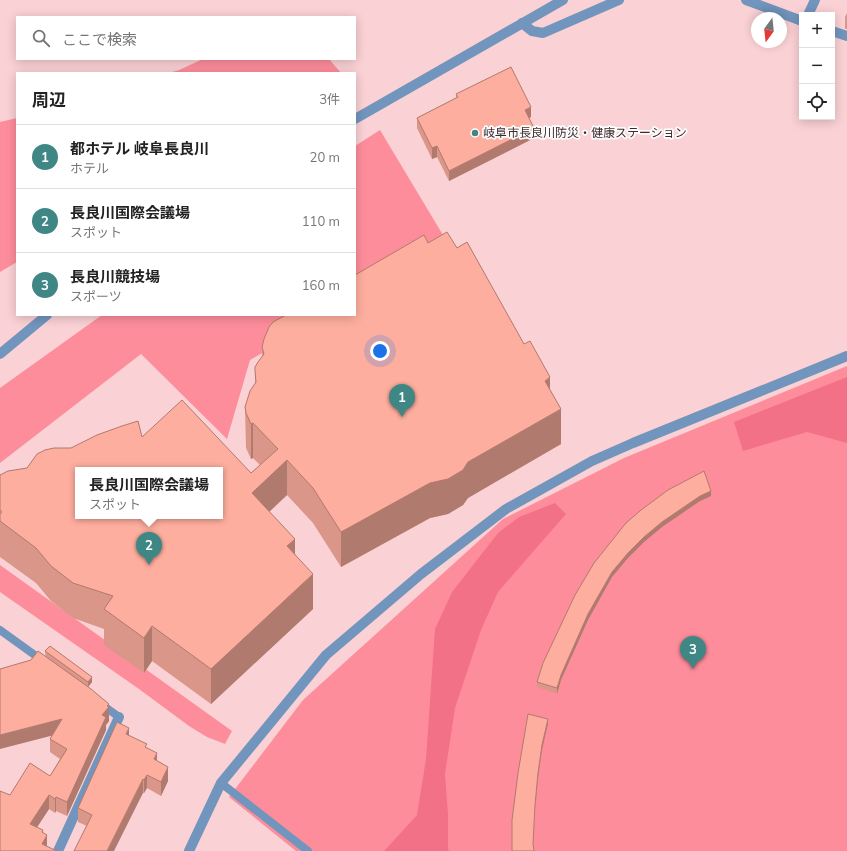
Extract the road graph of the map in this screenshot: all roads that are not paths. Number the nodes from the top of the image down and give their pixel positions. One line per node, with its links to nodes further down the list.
1 (563, 0): 7 (street)
2 (619, 0): 7 (street)
3 (746, 0): 6 (street)
4 (815, 0): 5 (street)
5 (809, 12)
6 (799, 20)
7 (522, 23): 10 (street)
8 (835, 32): 9 (street)
9 (847, 36)
10 (356, 118)
11 (47, 316): 12 (street)
12 (0, 354)
13 (847, 356): 18 (street)
14 (0, 630): 15 (lane)
15 (50, 667)
16 (94, 699): 17 (lane)
17 (119, 717): 19 (street)
18 (221, 783): 20 (street); 21 (lane)
19 (58, 851)
20 (189, 851)
21 (308, 851)

